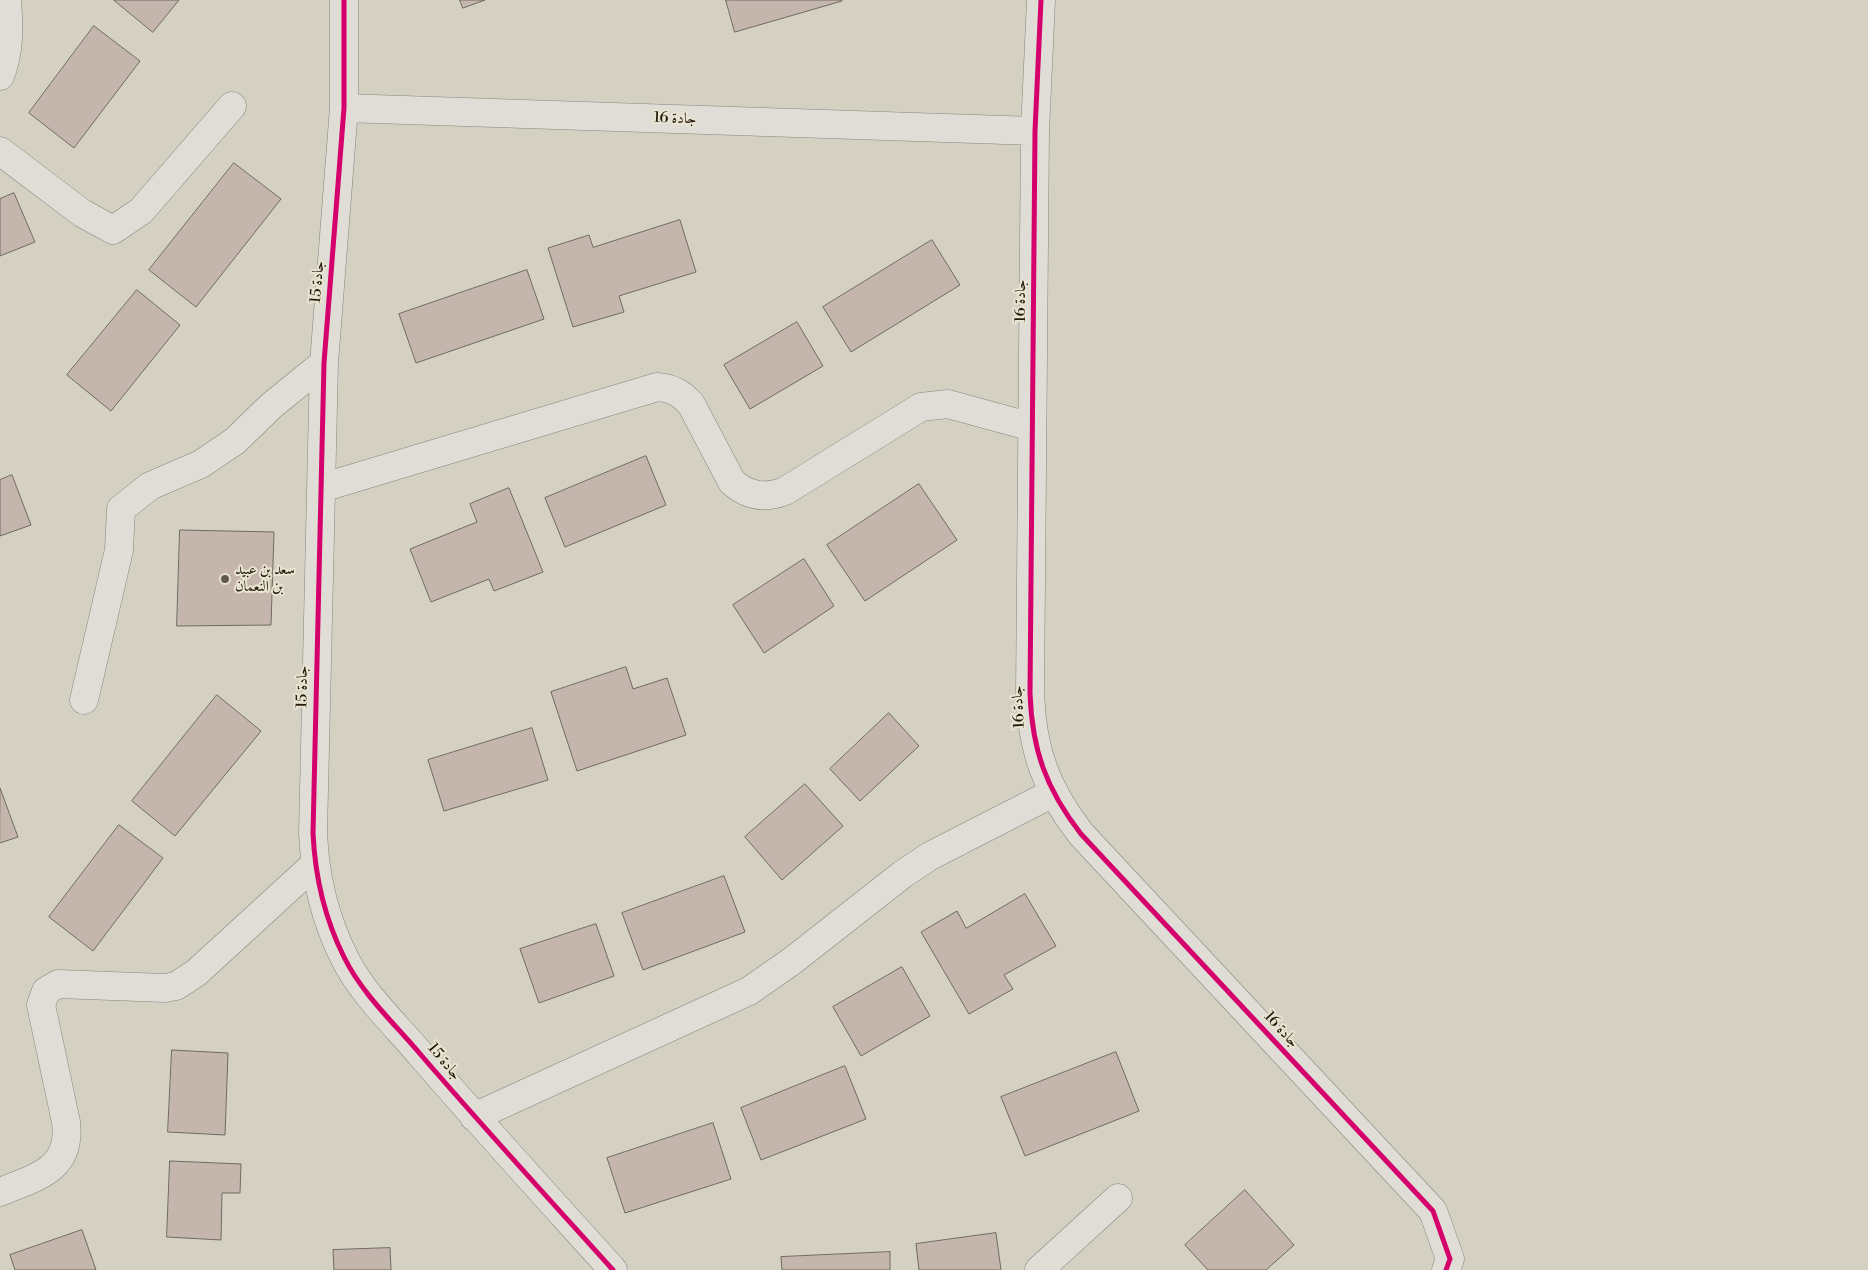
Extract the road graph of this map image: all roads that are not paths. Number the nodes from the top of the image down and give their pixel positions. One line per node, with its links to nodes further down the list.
1 (8, 0): 4 (street)
2 (344, 0): 6 (street, جادة 15)
3 (1041, 0): 7 (street, جادة 16)
4 (0, 76)
5 (232, 106): 8 (street)
6 (344, 108): 7 (street, جادة 16); 9 (street, جادة 15)
7 (1035, 131): 10 (street, جادة 16)
8 (0, 151)
9 (324, 363): 11 (street, جادة 15); 12 (street)
10 (1032, 427): 11 (street); 13 (street, جادة 16)
11 (320, 488): 14 (street, جادة 15)
12 (84, 700)
13 (1053, 793): 15 (street); 18 (street, جادة 16)
14 (314, 865): 15 (street, جادة 15); 16 (street)
15 (474, 1117): 19 (street, جادة 15)
16 (0, 1192)
17 (1118, 1198): 20 (street)
18 (1448, 1264)
19 (613, 1270)
20 (1039, 1270)

